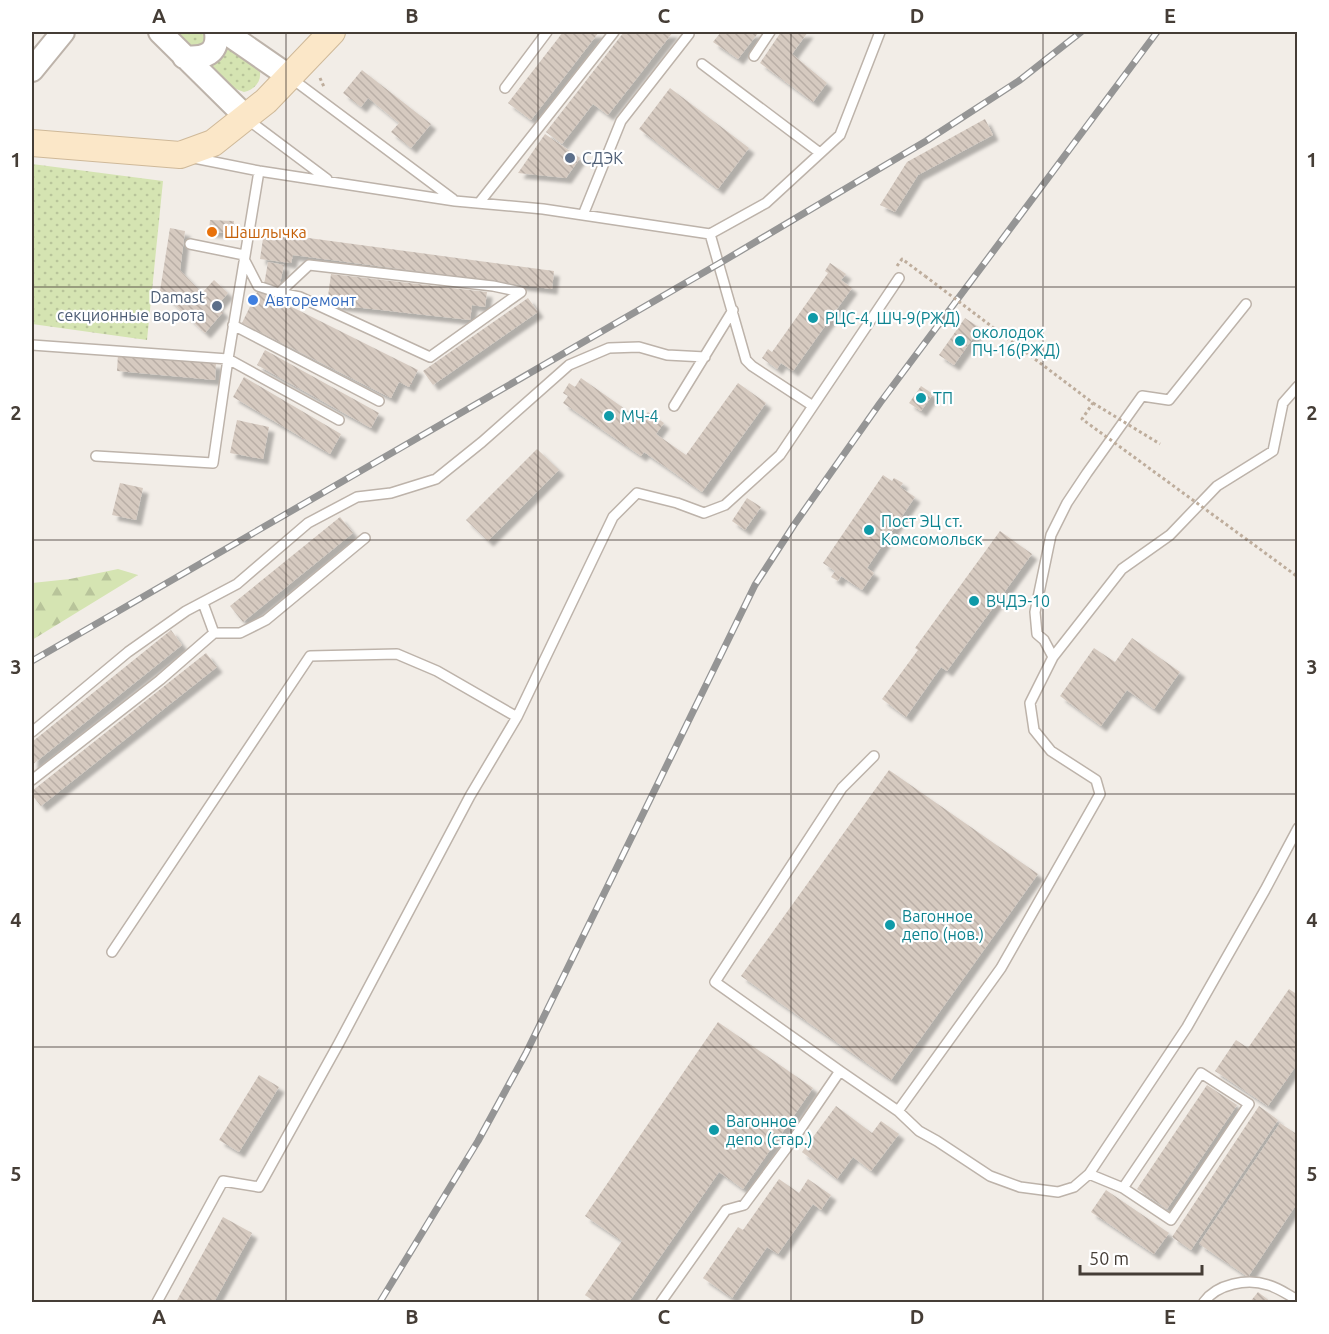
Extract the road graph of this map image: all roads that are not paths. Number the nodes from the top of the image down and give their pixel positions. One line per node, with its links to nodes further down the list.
1 (63, 32): 14 (street)
2 (160, 32): 12 (street)
3 (216, 32): 12 (street)
4 (225, 32): 15 (street)
5 (332, 32): 15 (main road)
6 (547, 32): 16 (lane)
7 (614, 32): 24 (lane)
8 (770, 32): 11 (lane)
9 (880, 32): 19 (lane)
10 (689, 34): 25 (lane)
11 (754, 56)
12 (184, 57): 17 (street)
13 (702, 64): 19 (lane)
14 (32, 70)
15 (290, 77): 17 (main road); 23 (lane)
16 (505, 88)
17 (246, 117): 20 (main road); 22 (lane)
18 (32, 143): 20 (main road)
19 (820, 153): 26 (lane)
20 (180, 155): 21 (lane)
21 (259, 171): 22 (lane); 28 (lane)
22 (329, 181): 23 (lane)
23 (455, 201): 24 (lane)
24 (479, 203): 25 (lane)
25 (583, 215): 26 (lane)
26 (710, 234): 32 (lane)
27 (190, 244): 28 (lane)
28 (244, 257): 30 (lane); 33 (lane)
29 (899, 278): 40 (lane)
30 (279, 293): 30 (lane)
31 (1246, 304): 46 (lane)
32 (733, 310): 35 (lane); 40 (lane)
33 (233, 325): 36 (lane); 38 (lane)
34 (32, 345): 36 (lane)
35 (705, 357): 39 (lane); 44 (lane)
36 (228, 359): 41 (lane); 42 (lane)
37 (1298, 386): 46 (lane)
38 (379, 401)
39 (674, 406)
40 (813, 406): 47 (lane)
41 (339, 420)
42 (96, 456)
43 (365, 538): 45 (lane)
44 (202, 603): 45 (lane); 48 (lane)
45 (214, 633): 50 (lane)
46 (1053, 657): 54 (lane)
47 (517, 717): 52 (lane); 58 (lane)
48 (32, 732)
49 (874, 756): 53 (lane)
50 (32, 780)
51 (1298, 828): 55 (lane)
52 (112, 952)
53 (840, 1071): 54 (lane); 59 (lane)
54 (898, 1111): 55 (lane)
55 (1089, 1174): 56 (lane)
56 (1123, 1188): 56 (lane)
57 (1298, 1300): 60 (lane)
58 (157, 1302)
59 (661, 1302)
60 (1204, 1302)

